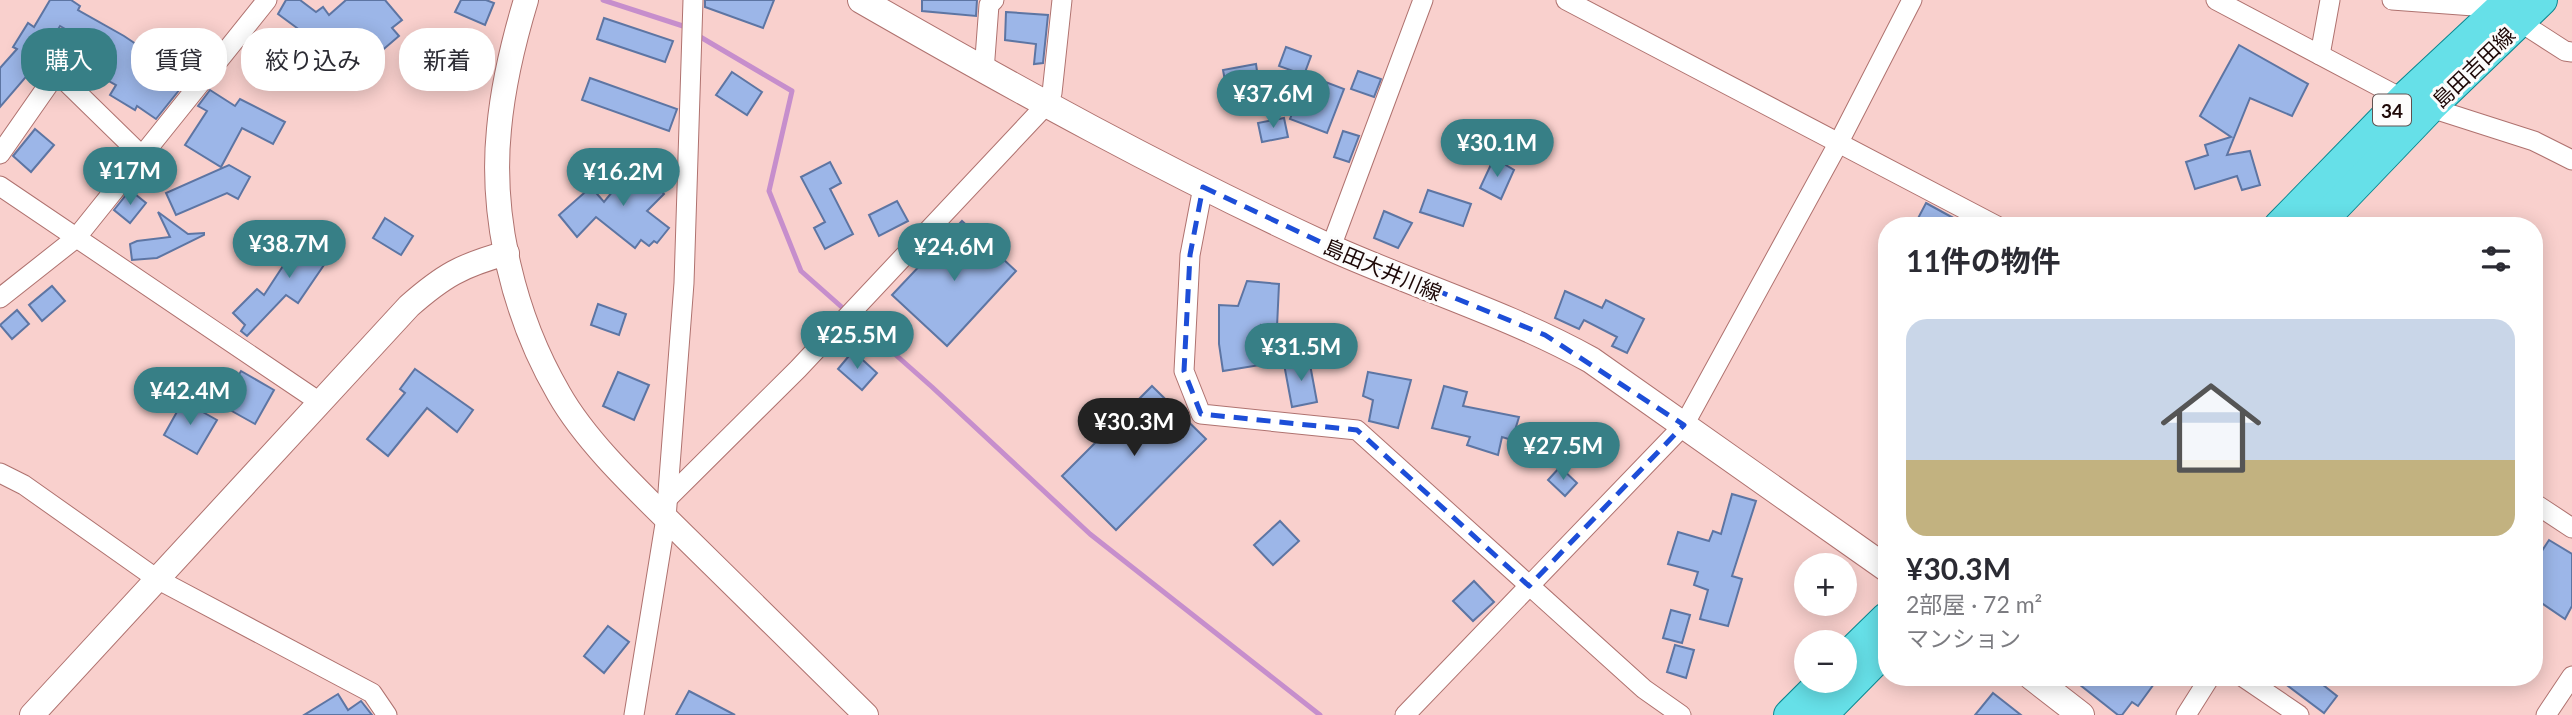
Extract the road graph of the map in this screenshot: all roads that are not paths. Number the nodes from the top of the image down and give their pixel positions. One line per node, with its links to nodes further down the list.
1 (267, 0): 24 (street)
2 (526, 0): 33 (street)
3 (693, 0): 38 (street)
4 (861, 0): 17 (main road, 島田大井川線)
5 (994, 0): 17 (street)
6 (1062, 0): 21 (street)
7 (1423, 0): 32 (street)
8 (1566, 0): 22 (street)
9 (1912, 0): 22 (street)
10 (2216, 0): 16 (street)
11 (2330, 0): 16 (street)
12 (2392, 0): 14 (street)
13 (2542, 0): 14 (main road, 島田吉田線 / 34)
14 (2510, 10): 15 (street); 20 (main road, 島田吉田線 / 34)
15 (2572, 52)
16 (2320, 55): 20 (street)
17 (985, 71): 21 (main road, 島田大井川線)
18 (44, 91): 23 (street)
19 (75, 91): 24 (street)
20 (2417, 103): 25 (street); 29 (main road, 島田吉田線 / 34); 30 (main road, 島田吉田線 / 34)
21 (1046, 105): 27 (main road, 島田大井川線); 38 (street)
22 (1839, 142): 28 (street); 36 (street)
23 (0, 154)
24 (142, 156): 31 (street)
25 (2572, 160)
26 (0, 186): 31 (street)
27 (1203, 187): 32 (main road, 島田大井川線); 43 (street)
28 (1980, 217)
29 (2289, 217)
30 (2324, 217)
31 (76, 238): 34 (street); 35 (street)
32 (1331, 247): 36 (main road, 島田大井川線)
33 (507, 253): 35 (street); 38 (street)
34 (0, 298)
35 (321, 403): 42 (street)
36 (1684, 425): 41 (main road, 島田大井川線); 43 (street)
37 (0, 473): 42 (street)
38 (667, 508): 54 (street); 55 (street)
39 (2543, 509): 40 (street)
40 (2572, 528)
41 (1878, 562)
42 (157, 579): 52 (street); 53 (street)
43 (1529, 586): 56 (street); 57 (street)
44 (1878, 626): 45 (main road)
45 (1857, 646)
46 (1878, 658): 59 (main road)
47 (2572, 676): 63 (street)
48 (2044, 686): 60 (main road)
49 (2204, 686): 61 (street)
50 (2256, 686): 62 (street)
51 (1811, 693): 58 (main road)
52 (32, 715)
53 (387, 715)
54 (634, 715)
55 (866, 715)
56 (1405, 715)
57 (1681, 715)
58 (1789, 715)
59 (1822, 715)
60 (2081, 715)
61 (2186, 715)
62 (2299, 715)
63 (2546, 715)

